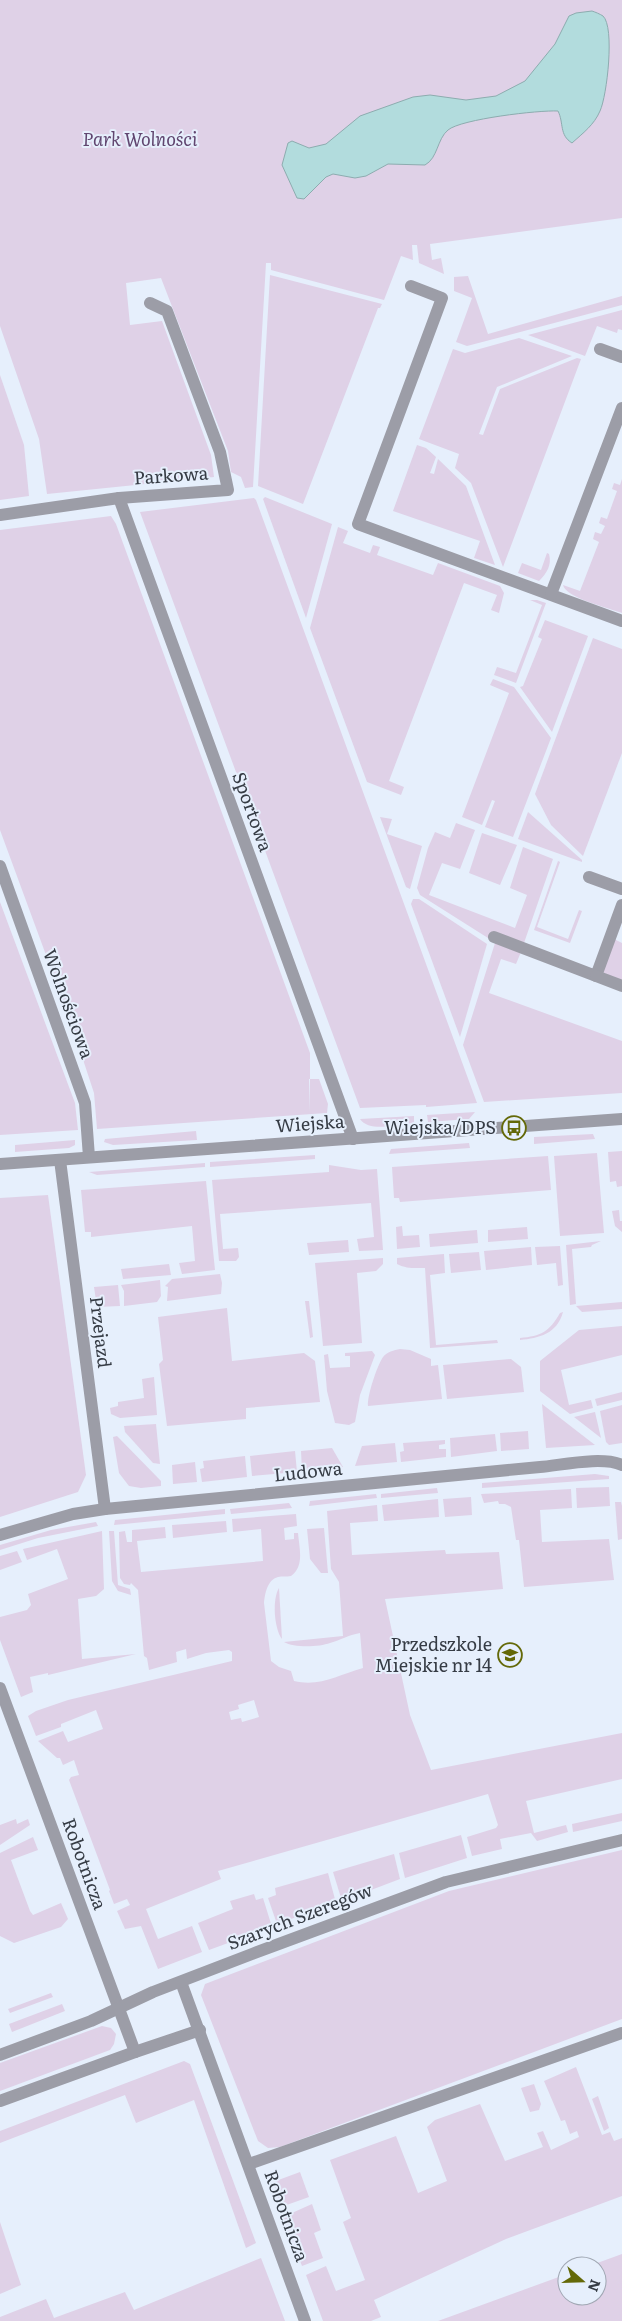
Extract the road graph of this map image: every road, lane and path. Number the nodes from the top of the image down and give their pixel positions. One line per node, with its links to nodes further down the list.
1 (411, 286): 8 (street)
2 (150, 303): 6 (street, Parkowa)
3 (600, 349): 4 (street)
4 (622, 357)
5 (622, 408): 8 (street)
6 (119, 498): 7 (street, Parkowa); 18 (street, Sportowa)
7 (0, 515)
8 (552, 594): 9 (street)
9 (622, 621)
10 (0, 866): 19 (street, Wolnościowa)
11 (589, 877): 12 (street)
12 (622, 889)
13 (622, 905): 15 (street)
14 (494, 937): 15 (street)
15 (596, 976): 16 (street)
16 (622, 986)
17 (622, 1119): 18 (street, Wiejska)
18 (353, 1139): 19 (street, Wiejska)
19 (89, 1157): 20 (street, Wiejska)
20 (60, 1160): 21 (street, Wiejska); 23 (street, Przejazd)
21 (0, 1164)
22 (622, 1465): 23 (street, Ludowa)
23 (105, 1509): 24 (street, Ludowa)
24 (0, 1535)
25 (0, 1688): 28 (street, Robotnicza)
26 (622, 1840): 27 (street, Szarych Szeregów)
27 (181, 1982): 28 (street, Szarych Szeregów); 29 (street, Robotnicza)
28 (119, 2009): 31 (street, Robotnicza); 32 (street, Szarych Szeregów)
29 (200, 2030): 31 (street); 34 (street, Robotnicza)
30 (622, 2033): 34 (street)
31 (135, 2052): 33 (street)
32 (0, 2055)
33 (0, 2101)
34 (249, 2164): 35 (street, Robotnicza)
35 (305, 2321)

